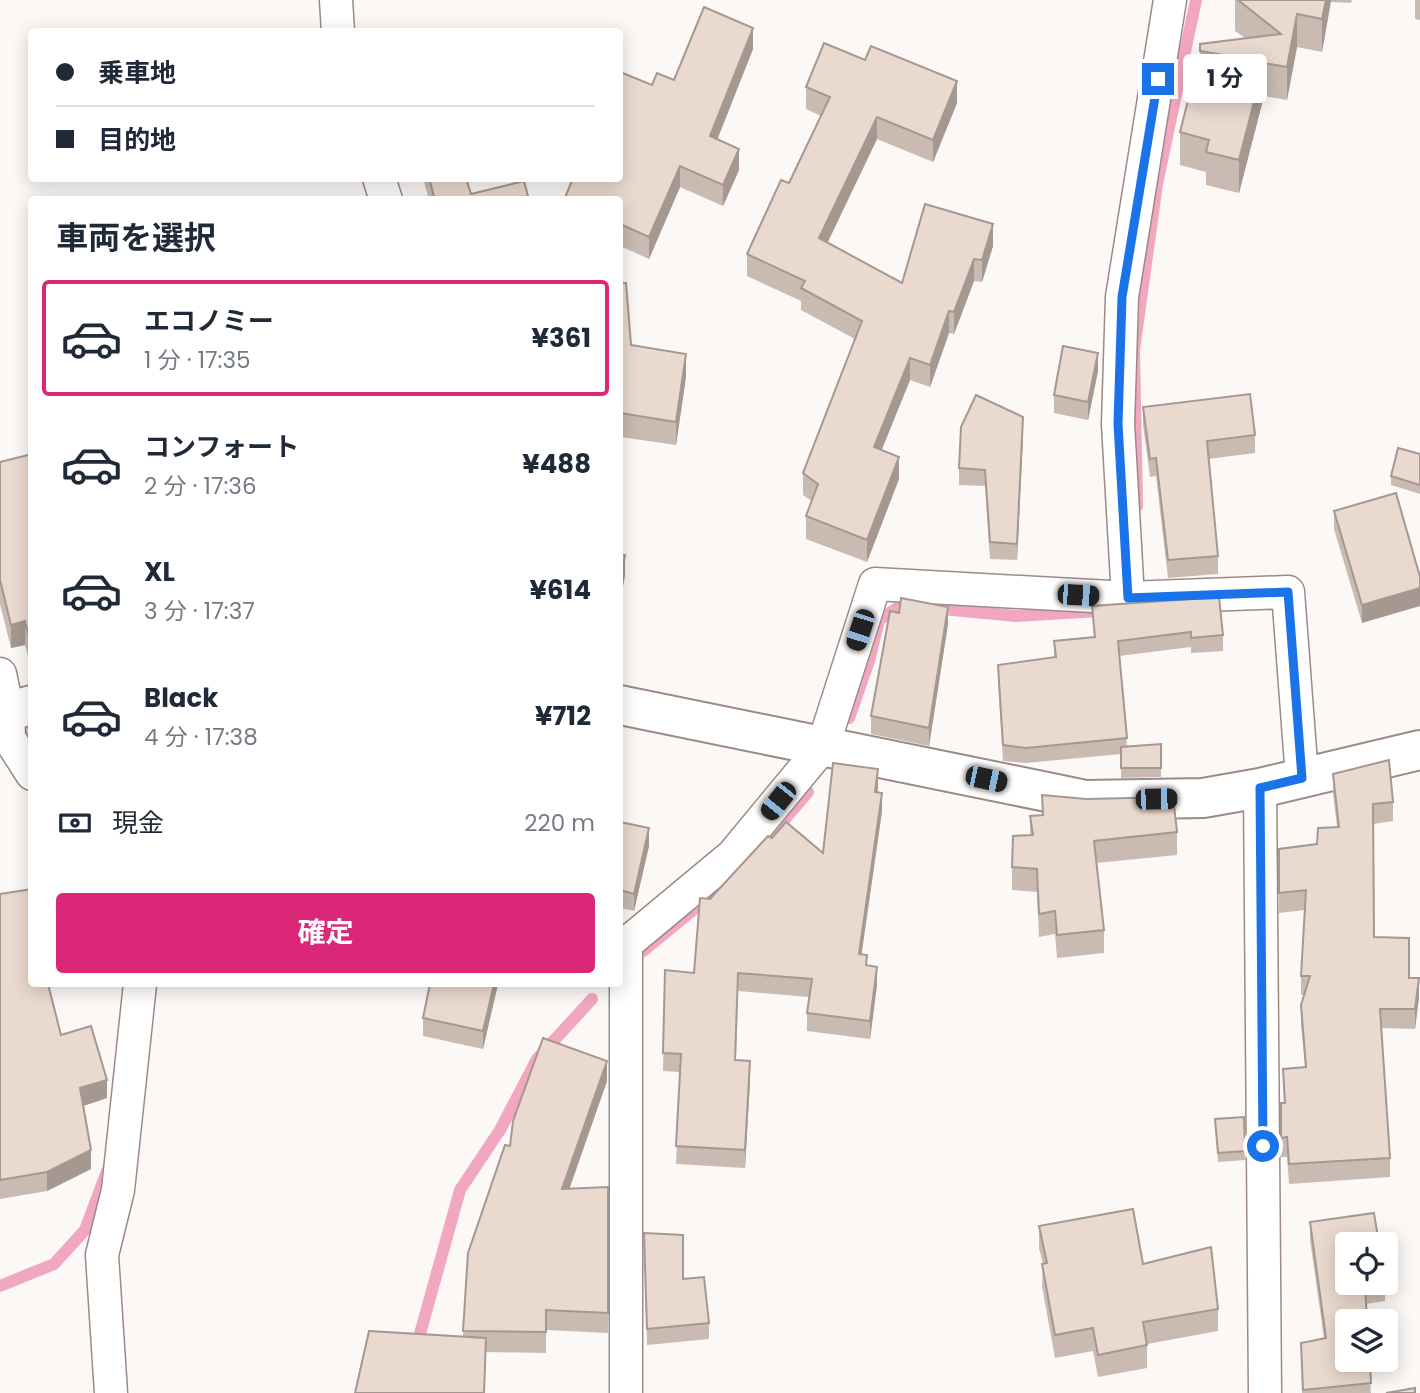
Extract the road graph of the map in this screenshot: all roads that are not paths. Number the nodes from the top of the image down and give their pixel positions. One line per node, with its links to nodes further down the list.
1 (335, 0): 3 (street)
2 (1170, 0): 4 (street)
3 (338, 28)
4 (1128, 598): 8 (street); 11 (street)
5 (0, 674): 7 (street)
6 (623, 706): 8 (street)
7 (13, 710): 10 (street)
8 (823, 747): 12 (street); 15 (street)
9 (1420, 750): 11 (street)
10 (28, 768)
11 (1302, 778): 12 (street)
12 (1260, 788): 16 (street)
13 (140, 987): 14 (street)
14 (111, 1393)
15 (626, 1393)
16 (1265, 1393)

